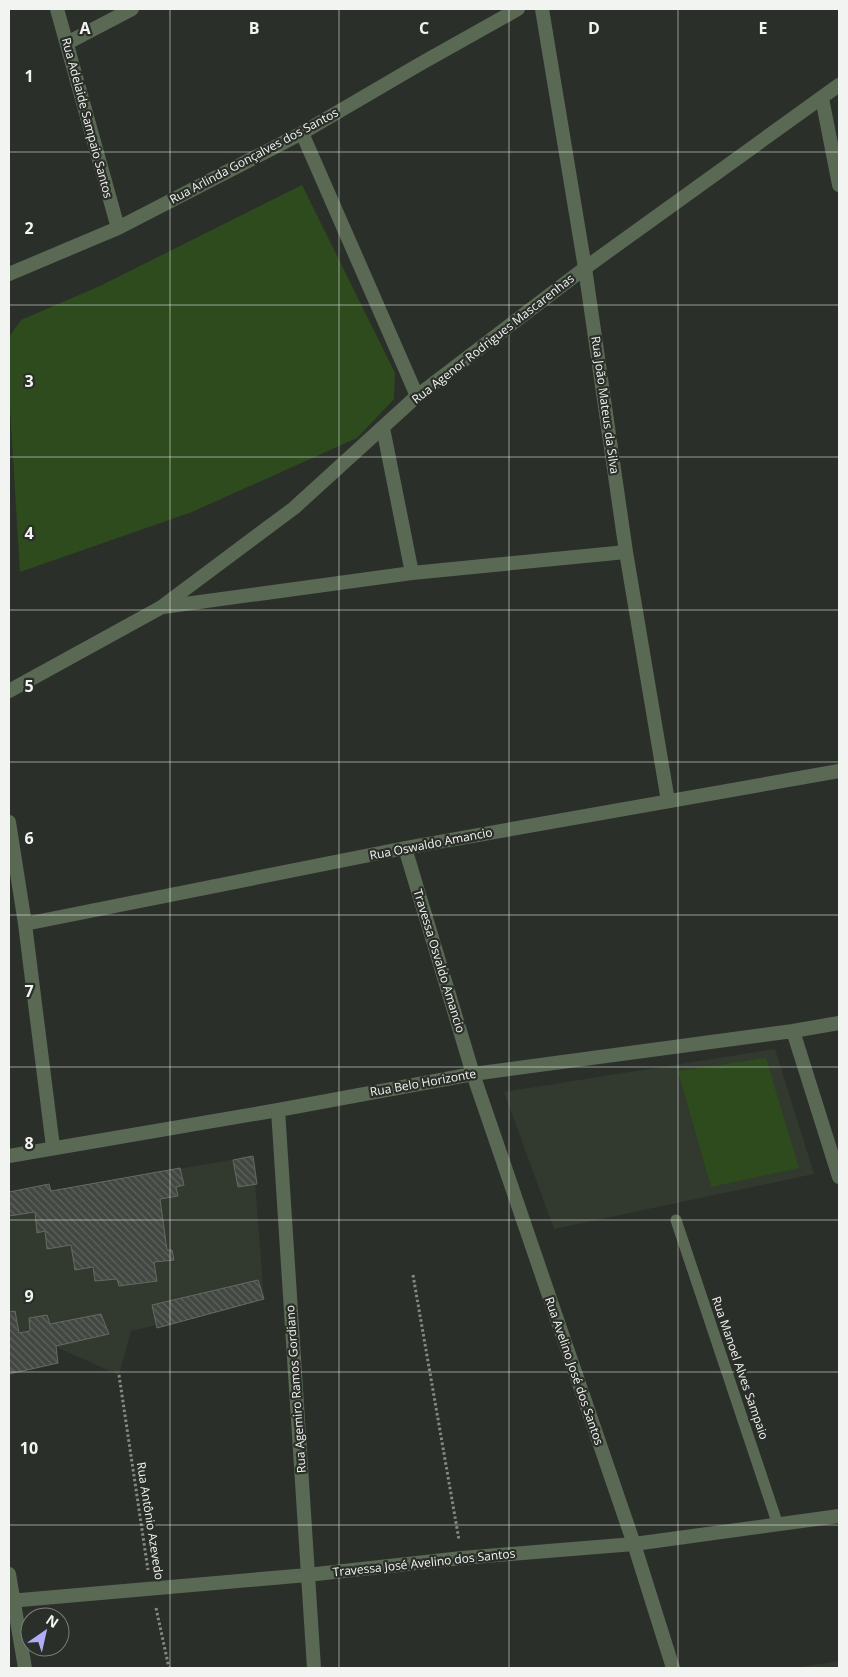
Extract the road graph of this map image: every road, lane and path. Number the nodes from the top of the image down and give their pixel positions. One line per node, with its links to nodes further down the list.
1 (57, 9): 5 (street, Rua Adelaide Sampaio Santos)
2 (132, 9): 5 (street)
3 (518, 9): 8 (street, Rua Arlinda Gonçalves dos Santos)
4 (542, 9): 11 (street, Rua João Mateus da Silva)
5 (67, 43): 10 (street, Rua Adelaide Sampaio Santos)
6 (839, 85): 7 (street, Rua Agenor Rodrigues Mascarenhas)
7 (822, 98): 9 (street); 11 (street, Rua Agenor Rodrigues Mascarenhas)
8 (302, 133): 10 (street, Rua Arlinda Gonçalves dos Santos); 13 (street)
9 (839, 185)
10 (118, 228): 12 (street, Rua Arlinda Gonçalves dos Santos)
11 (585, 268): 13 (street, Rua Agenor Rodrigues Mascarenhas); 15 (street, Rua João Mateus da Silva)
12 (9, 274)
13 (417, 396): 14 (street, Rua Agenor Rodrigues Mascarenhas)
14 (383, 428): 16 (street); 17 (street, Rua Agenor Rodrigues Mascarenhas)
15 (626, 552): 16 (street, Rua Agenor Rodrigues Mascarenhas); 20 (street, Rua João Mateus da Silva)
16 (412, 573): 17 (street, Rua Agenor Rodrigues Mascarenhas)
17 (160, 608): 18 (street, Rua Agenor Rodrigues Mascarenhas)
18 (9, 691)
19 (839, 771): 20 (street, Rua Oswaldo Amancio)
20 (668, 801): 22 (street, Rua Oswaldo Amancio)
21 (9, 822): 23 (street)
22 (405, 848): 23 (street, Rua Oswaldo Amancio); 26 (street, Travessa Osvaldo Amancio)
23 (25, 924): 28 (street)
24 (839, 1023): 25 (street, Rua Belo Horizonte)
25 (793, 1031): 26 (street, Rua Belo Horizonte); 30 (street)
26 (473, 1074): 27 (street, Rua Belo Horizonte); 36 (street, Rua Avelino José dos Santos)
27 (278, 1110): 28 (street, Rua Belo Horizonte); 39 (street, Rua Agemiro Ramos Gordiano)
28 (53, 1147): 29 (street, Rua Belo Horizonte)
29 (9, 1156)
30 (839, 1177)
31 (676, 1220): 35 (lane, Rua Manoel Alves Sampaio)
32 (413, 1275): 37 (path)
33 (119, 1376): 40 (path, Rua Antônio Azevedo)
34 (839, 1516): 35 (street, Travessa José Avelino dos Santos)
35 (778, 1525): 36 (street, Travessa José Avelino dos Santos)
36 (634, 1544): 37 (street, Travessa José Avelino dos Santos); 45 (street, Rua Avelino José dos Santos)
37 (462, 1558): 39 (street, Travessa José Avelino dos Santos)
38 (9, 1574): 41 (street)
39 (308, 1574): 40 (street, Travessa José Avelino dos Santos); 44 (street, Rua Agemiro Ramos Gordiano)
40 (151, 1587): 41 (street, Travessa José Avelino dos Santos); 43 (path, Rua Antônio Azevedo)
41 (11, 1600): 42 (street)
42 (24, 1668)
43 (169, 1668)
44 (314, 1668)
45 (673, 1668)

